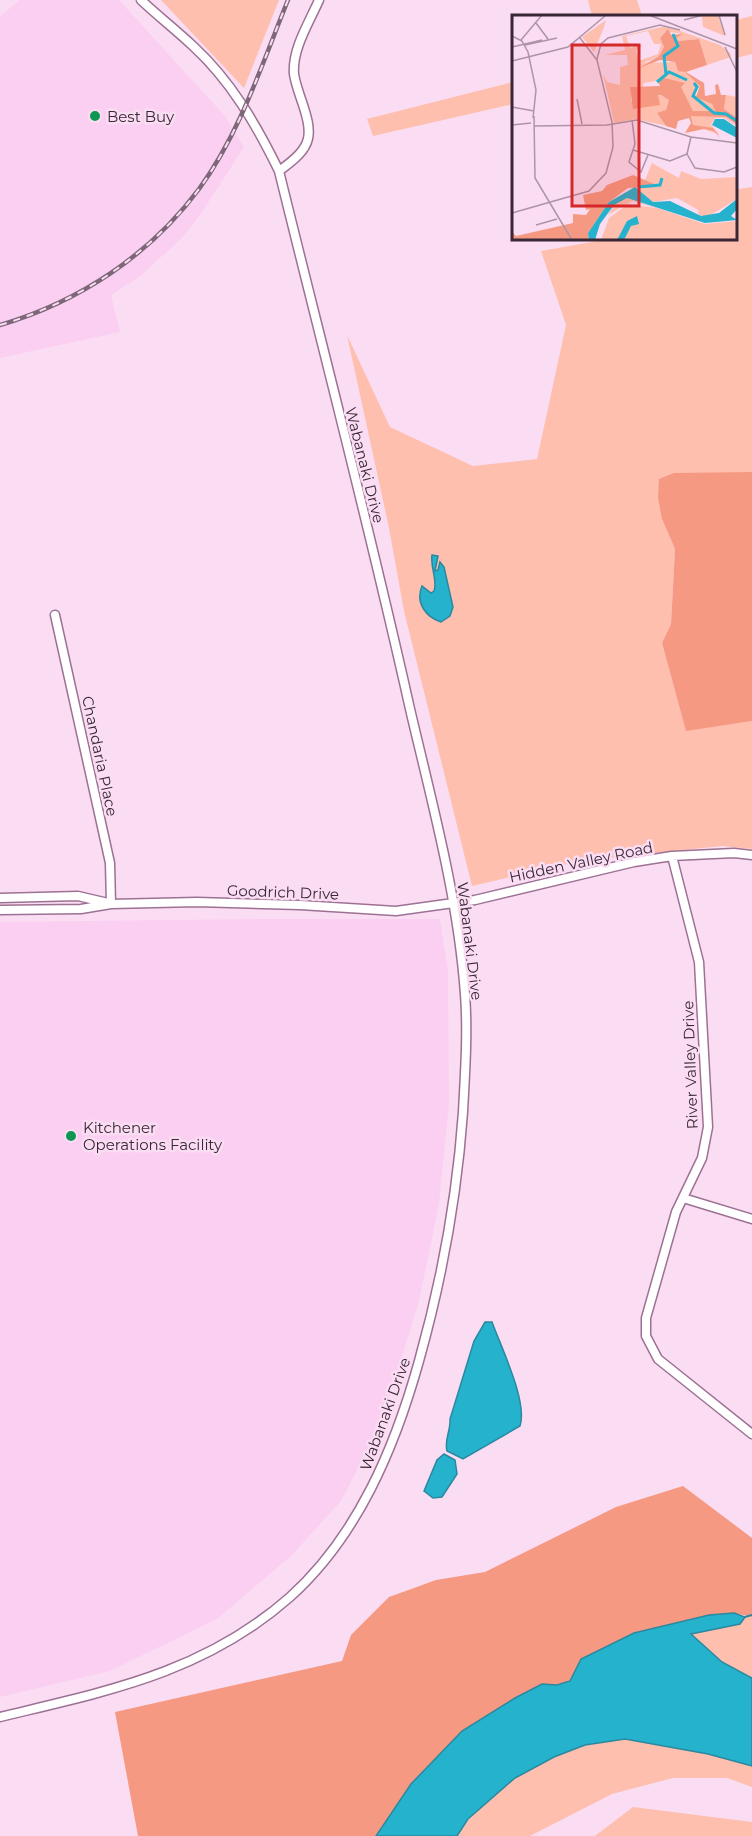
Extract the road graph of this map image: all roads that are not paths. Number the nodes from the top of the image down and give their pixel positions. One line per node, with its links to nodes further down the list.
1 (141, 0): 3 (street, Wabanaki Drive)
2 (319, 0): 3 (street)
3 (279, 171): 9 (street, Wabanaki Drive)
4 (55, 615): 8 (street, Chandaria Place)
5 (752, 855): 6 (street, Hidden Valley Road)
6 (672, 856): 9 (street, Hidden Valley Road); 11 (street, River Valley Drive)
7 (0, 898): 8 (street, Goodrich Drive)
8 (111, 904): 9 (street, Goodrich Drive); 10 (street, Goodrich Drive)
9 (453, 904): 14 (street, Wabanaki Drive)
10 (0, 910)
11 (683, 1198): 12 (street); 13 (street, River Valley Drive)
12 (752, 1219)
13 (752, 1434)
14 (0, 1717)

